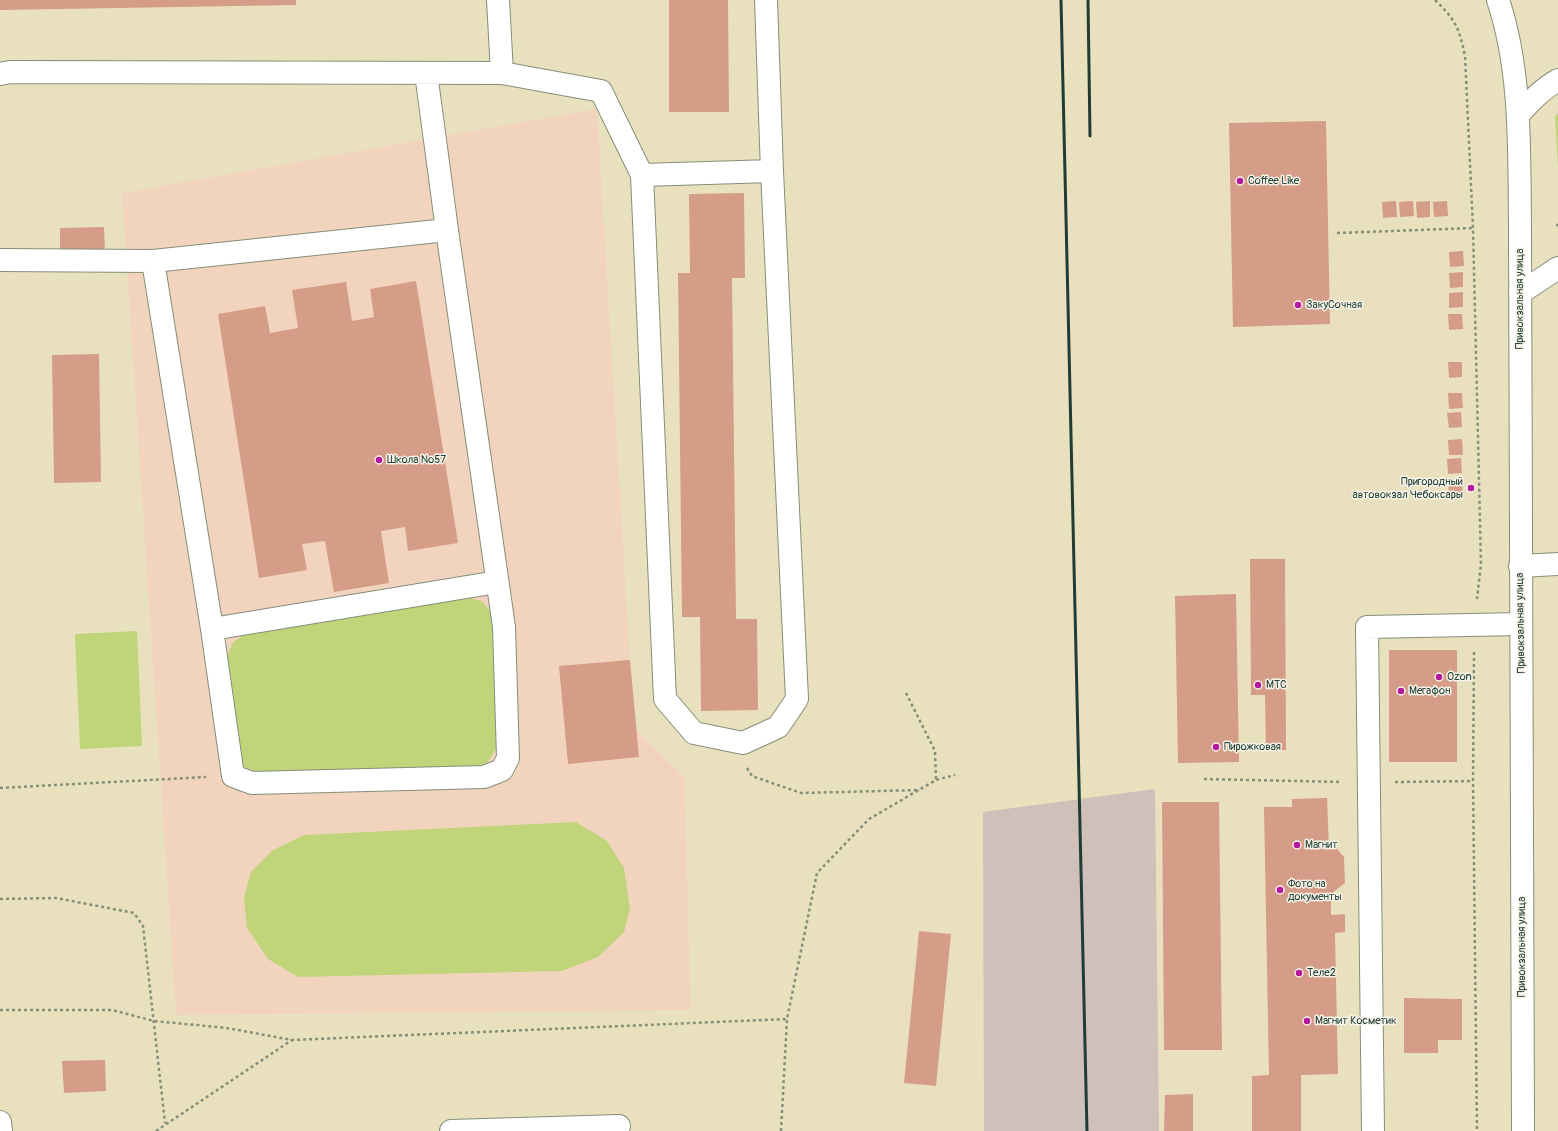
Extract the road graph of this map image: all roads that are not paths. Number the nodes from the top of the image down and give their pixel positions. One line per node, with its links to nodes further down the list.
1 (498, 0): 4 (main road)
2 (766, 0): 9 (main road)
3 (1498, 0): 8 (main road, Привокзальная улица)
4 (502, 73): 6 (main road); 10 (main road)
5 (0, 74): 6 (main road)
6 (426, 74): 11 (main road)
7 (1558, 80): 8 (main road)
8 (1518, 115): 15 (main road, Привокзальная улица)
9 (772, 171): 10 (main road); 10 (main road)
10 (642, 175)
11 (446, 230): 13 (main road); 18 (main road)
12 (0, 260): 13 (main road)
13 (153, 261): 20 (main road)
14 (1558, 268): 15 (main road)
15 (1520, 293): 17 (main road, Привокзальная улица)
16 (1558, 564): 17 (main road)
17 (1520, 566): 19 (main road, Привокзальная улица)
18 (497, 582): 20 (main road); 20 (main road)
19 (1521, 624): 25 (main road); 26 (main road, Привокзальная улица)
20 (212, 629)
21 (0, 1122): 23 (main road)
22 (619, 1126): 24 (main road)
23 (1, 1131)
24 (451, 1131)
25 (1373, 1131)
26 (1523, 1131)

